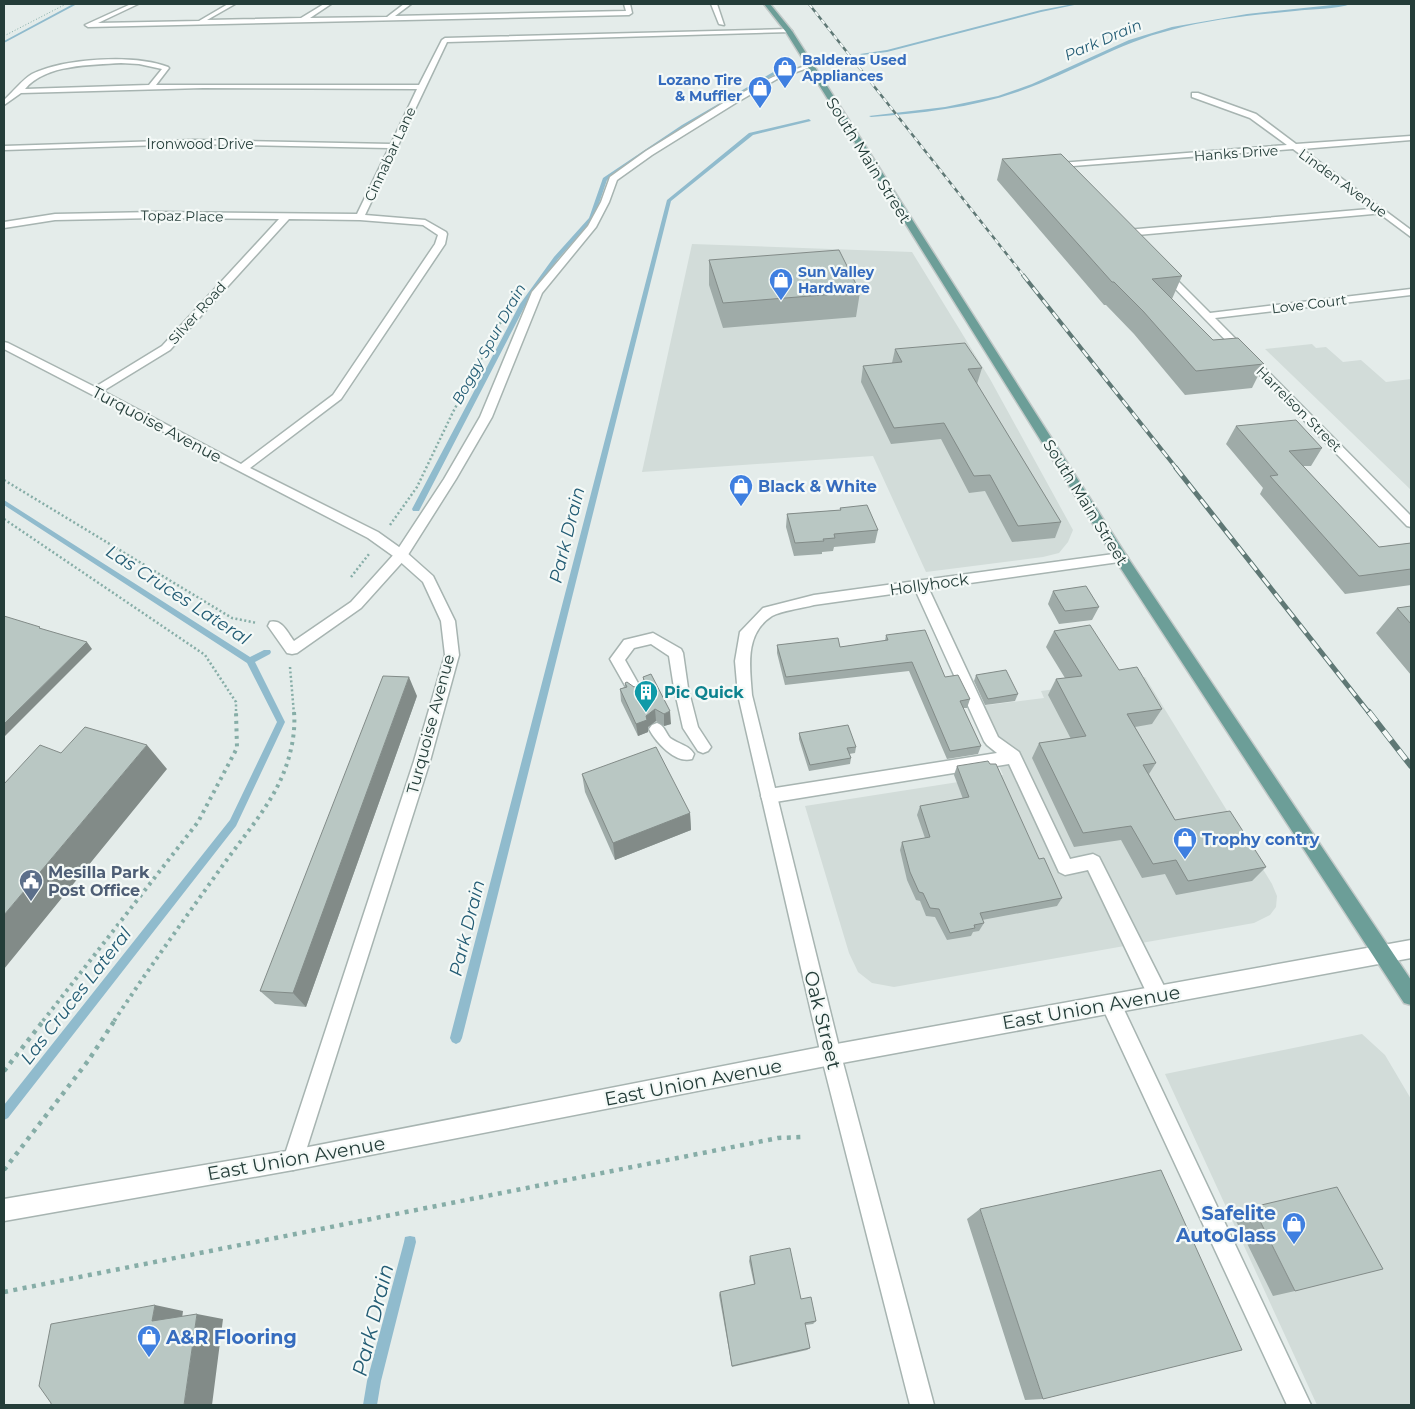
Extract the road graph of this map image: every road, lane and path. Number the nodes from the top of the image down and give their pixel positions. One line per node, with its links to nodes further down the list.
1 (66, 4): 16 (path)
2 (135, 4): 13 (street)
3 (232, 4): 13 (street)
4 (328, 4): 12 (street)
5 (408, 4): 11 (street)
6 (627, 4): 10 (street)
7 (714, 4): 14 (street)
8 (767, 4): 15 (main road, South Main Street)
9 (495, 8): 10 (street)
10 (485, 17): 11 (street)
11 (389, 18): 12 (street)
12 (302, 20): 13 (street)
13 (198, 23)
14 (722, 24)
15 (789, 31): 17 (main road, South Main Street); 19 (street, Cinnabar Lane)
16 (4, 36)
17 (810, 66): 45 (street); 46 (main road, South Main Street)
18 (151, 87): 19 (street); 20 (street); 20 (street)
19 (420, 87): 24 (street, Cinnabar Lane)
20 (19, 91): 22 (street)
21 (1195, 94): 26 (street, Linden Avenue)
22 (4, 103)
23 (1411, 138): 26 (street, Hanks Drive)
24 (396, 146): 25 (street, Ironwood Drive); 29 (street, Cinnabar Lane)
25 (4, 148)
26 (1296, 148): 27 (street, Hanks Drive); 28 (street, Linden Avenue)
27 (1063, 169)
28 (1381, 211): 32 (street, Linden Avenue); 33 (street)
29 (360, 217): 30 (street, Topaz Place); 40 (street, Cinnabar Lane)
30 (285, 218): 31 (street, Topaz Place); 39 (street, Silver Road)
31 (4, 225)
32 (1411, 234)
33 (1139, 247)
34 (1153, 260): 37 (street, Harrelson Street)
35 (1411, 292): 37 (street, Love Court)
36 (506, 313): 44 (path)
37 (1207, 316): 43 (street, Harrelson Street)
38 (4, 345): 39 (street, Turquoise Avenue)
39 (95, 391): 40 (street, Turquoise Avenue)
40 (242, 470): 44 (street, Turquoise Avenue)
41 (4, 480): 49 (path)
42 (4, 519): 64 (path)
43 (1411, 523)
44 (380, 540): 45 (street, Turquoise Avenue); 47 (path)
45 (401, 555): 51 (street); 66 (street, Turquoise Avenue)
46 (1121, 558): 48 (street, Hollyhock); 59 (main road, South Main Street)
47 (346, 584)
48 (920, 585): 50 (street, Hollyhock); 56 (street)
49 (275, 626): 51 (street)
50 (747, 632): 57 (street, Oak Street)
51 (292, 649): 67 (path)
52 (636, 692): 54 (street)
53 (657, 729): 55 (street)
54 (703, 747)
55 (686, 754)
56 (1013, 757): 57 (street); 60 (street)
57 (769, 796): 63 (street, Oak Street)
58 (1411, 949): 59 (street, East Union Avenue)
59 (1383, 954): 60 (street, East Union Avenue); 61 (main road, South Main Street)
60 (1158, 995): 62 (street, East Union Avenue)
61 (1411, 996)
62 (1111, 1004): 63 (street, East Union Avenue); 71 (street)
63 (830, 1055): 66 (street, East Union Avenue); 70 (street, Oak Street)
64 (4, 1071)
65 (803, 1137): 69 (path)
66 (293, 1160): 68 (street, East Union Avenue)
67 (4, 1170)
68 (4, 1210)
69 (4, 1292)
70 (922, 1405)
71 (1299, 1405)

